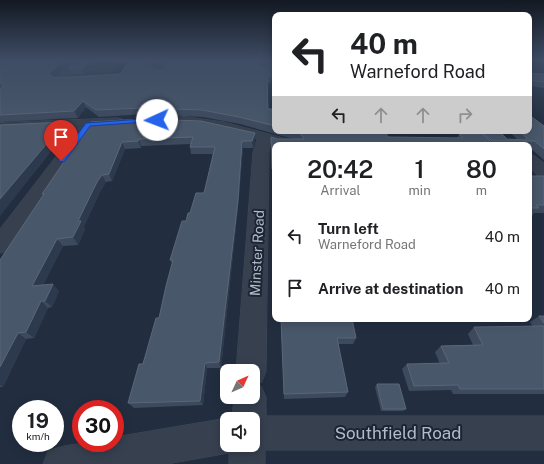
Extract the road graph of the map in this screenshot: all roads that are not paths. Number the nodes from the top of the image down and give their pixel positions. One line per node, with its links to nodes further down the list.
1 (170, 120): 5 (street)
2 (129, 122): 3 (street)
3 (88, 124): 4 (street); 10 (street)
4 (0, 127)
5 (267, 137): 6 (street); 12 (street, Minster Road)
6 (284, 142)
7 (532, 162): 8 (street)
8 (544, 174): 9 (street)
9 (532, 176)
10 (8, 223): 11 (street)
11 (0, 245)
12 (251, 364)
13 (260, 433): 14 (street, Southfield Road)
14 (544, 434)
15 (220, 437): 17 (street)
16 (247, 452): 18 (street)
17 (61, 464)
18 (247, 464)

